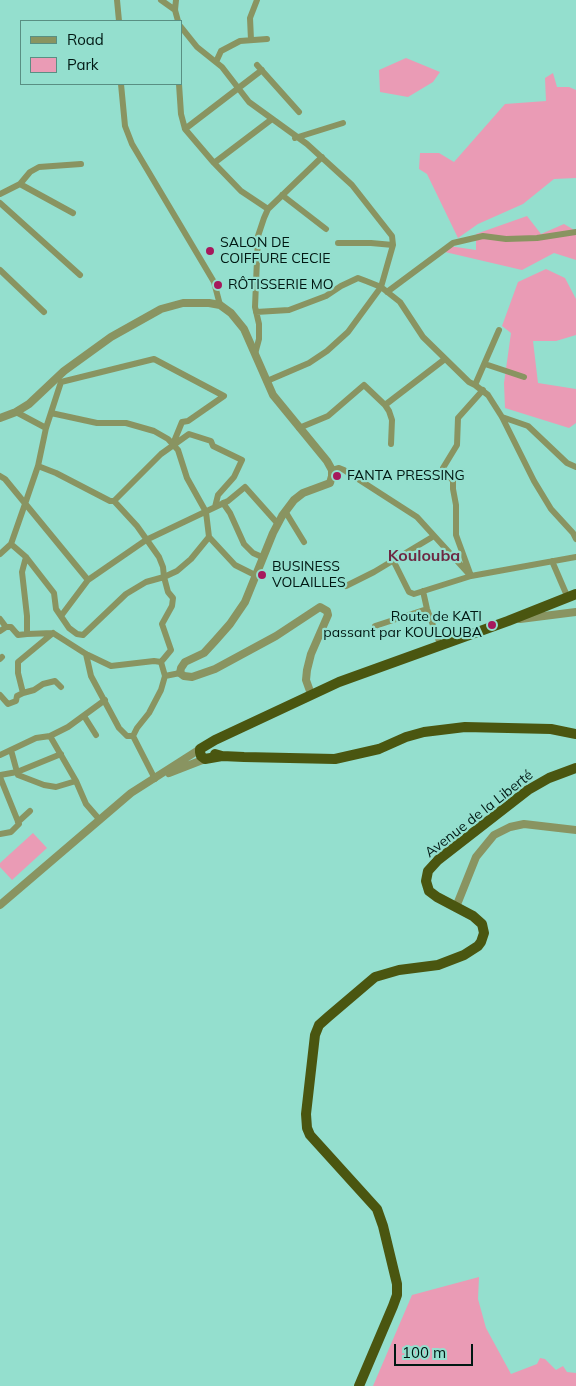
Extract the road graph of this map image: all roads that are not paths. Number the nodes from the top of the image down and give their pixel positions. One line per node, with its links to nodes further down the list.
1 (117, 0): 6 (street)
2 (161, 0): 5 (street)
3 (176, 0): 5 (street)
4 (257, 0): 10 (street)
5 (175, 10): 7 (street)
6 (119, 20)
7 (178, 20)
8 (183, 30): 11 (street)
9 (267, 39): 10 (street)
10 (251, 40): 11 (street)
11 (216, 62): 14 (street)
12 (121, 85): 37 (street)
13 (179, 85): 18 (street)
14 (237, 90): 15 (street); 16 (street); 18 (street)
15 (299, 112)
16 (272, 119): 19 (street); 21 (street)
17 (343, 123): 19 (street)
18 (185, 129): 21 (street)
19 (296, 137): 20 (street)
20 (322, 157): 25 (street); 32 (street)
21 (214, 163): 27 (street)
22 (81, 164): 23 (street)
23 (20, 184): 24 (street); 28 (street)
24 (0, 194)
25 (282, 195): 27 (street); 29 (street)
26 (0, 203): 34 (street)
27 (268, 209): 39 (street)
28 (73, 213)
29 (326, 229)
30 (576, 232): 36 (street)
31 (338, 243): 32 (street)
32 (393, 245): 35 (street)
33 (0, 270): 38 (street)
34 (80, 275)
35 (381, 287): 36 (street); 39 (street); 45 (street)
36 (387, 292): 42 (street)
37 (220, 305): 41 (street); 49 (street)
38 (44, 312)
39 (256, 312): 41 (street)
40 (499, 330): 43 (street)
41 (255, 354): 45 (street)
42 (445, 359): 46 (street); 48 (street)
43 (484, 364): 44 (street); 46 (street)
44 (524, 377)
45 (267, 381): 54 (street)
46 (475, 385): 47 (street)
47 (483, 390): 51 (street); 81 (street)
48 (386, 405): 54 (street); 56 (street)
49 (16, 412): 52 (street); 53 (street)
50 (51, 413): 53 (street); 55 (street); 55 (street)
51 (502, 417): 58 (street); 70 (street)
52 (0, 418)
53 (46, 428): 57 (street)
54 (299, 428): 59 (street)
55 (173, 444): 61 (street); 64 (street); 66 (street)
56 (391, 444)
57 (38, 466): 61 (street); 63 (street)
58 (576, 467)
59 (332, 470): 65 (street); 68 (street)
60 (0, 476): 63 (street)
61 (114, 501): 71 (street)
62 (223, 503): 64 (street); 67 (street); 76 (street)
63 (25, 504): 73 (street); 83 (street)
64 (214, 507): 66 (street)
65 (285, 511): 67 (street); 72 (street)
66 (206, 512): 69 (street); 71 (street)
67 (278, 524): 76 (street)
68 (434, 536): 78 (street); 81 (street)
69 (209, 537): 80 (street); 82 (street)
70 (576, 539)
71 (146, 540): 82 (street); 83 (street)
72 (304, 542)
73 (11, 544): 74 (street); 75 (street)
74 (0, 554)
75 (26, 557): 89 (street); 96 (street)
76 (262, 557): 80 (street)
77 (576, 557): 79 (street)
78 (392, 560): 84 (street); 85 (street)
79 (552, 561): 81 (street); 86 (street)
80 (254, 574): 100 (street)
81 (471, 576): 85 (street)
82 (164, 577): 89 (street); 99 (street)
83 (88, 580): 89 (street)
84 (346, 586)
85 (423, 590): 87 (street)
86 (568, 598): 88 (street); 91 (highway)
87 (427, 608): 92 (street); 97 (street)
88 (576, 611): 91 (street)
89 (61, 616)
90 (0, 619): 93 (street)
91 (508, 620): 97 (highway)
92 (375, 626)
93 (6, 627): 94 (street); 96 (street)
94 (0, 631)
95 (53, 633): 96 (street); 98 (street); 103 (street)
96 (27, 634)
97 (440, 644): 104 (highway)
98 (86, 654): 99 (street); 106 (street)
99 (161, 662): 101 (street)
100 (180, 673): 101 (street); 104 (street)
101 (165, 676): 111 (street)
102 (61, 686): 103 (street)
103 (23, 692): 105 (street)
104 (311, 694): 112 (highway)
105 (0, 695)
106 (105, 700): 107 (street); 111 (street)
107 (84, 716): 109 (street); 110 (street)
108 (576, 734): 117 (highway)
109 (96, 735)
110 (50, 736): 114 (street); 115 (street)
111 (134, 736): 122 (street)
112 (215, 740): 113 (highway); 117 (highway)
113 (200, 749): 118 (highway); 122 (street)
114 (11, 750): 116 (street); 120 (street)
115 (61, 754): 120 (street); 123 (street)
116 (0, 755)
117 (222, 756): 118 (highway)
118 (205, 759): 122 (street)
119 (576, 768): 130 (highway, Avenue de la Liberté)
120 (17, 772): 121 (street); 123 (street)
121 (0, 776): 126 (street)
122 (158, 777): 125 (street)
123 (76, 781): 125 (street)
124 (30, 811): 126 (street)
125 (99, 819): 129 (street)
126 (18, 822): 128 (street)
127 (576, 830): 130 (street)
128 (0, 834)
129 (0, 905)
130 (456, 907): 131 (highway, Avenue de la Liberté)
131 (358, 1386)

